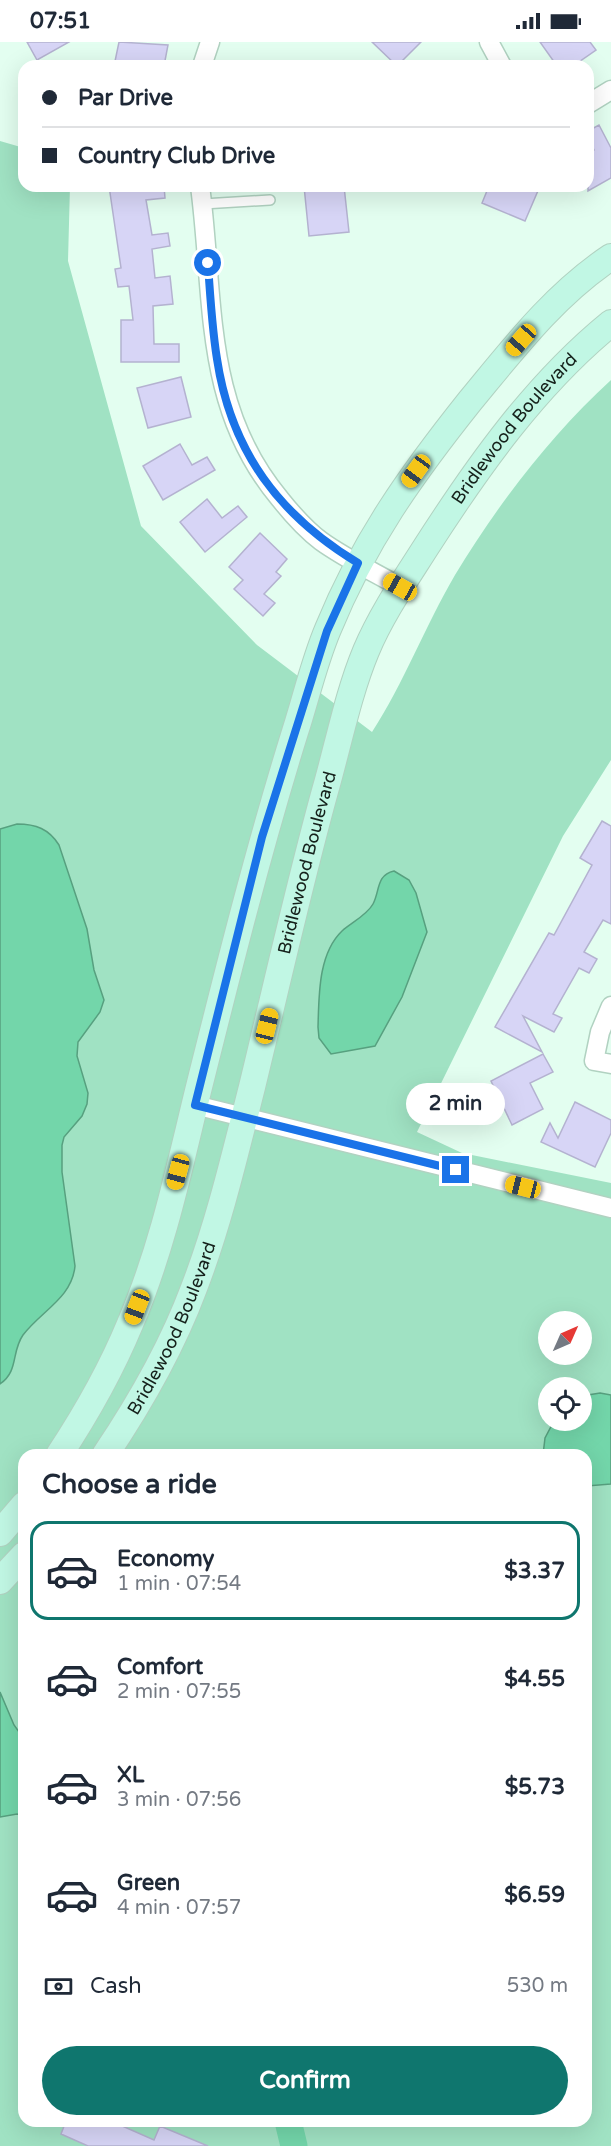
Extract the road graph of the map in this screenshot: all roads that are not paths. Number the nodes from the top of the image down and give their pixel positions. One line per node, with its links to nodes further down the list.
1 (210, 42): 3 (street)
2 (489, 42): 4 (street)
3 (204, 60)
4 (499, 60)
5 (611, 90): 6 (street)
6 (594, 100)
7 (201, 195): 8 (lane); 11 (street)
8 (270, 200)
9 (611, 257): 11 (main road, Bridlewood Boulevard)
10 (611, 323): 12 (main road, Bridlewood Boulevard)
11 (358, 563): 12 (street); 15 (main road, Bridlewood Boulevard)
12 (400, 587): 16 (main road, Bridlewood Boulevard)
13 (611, 1006): 14 (street)
14 (603, 1063)
15 (195, 1105): 16 (street); 18 (main road, Bridlewood Boulevard)
16 (245, 1116): 17 (street); 19 (main road, Bridlewood Boulevard)
17 (611, 1208)
18 (63, 1449)
19 (109, 1449)
20 (18, 1512): 21 (main road)
21 (0, 1533)
22 (18, 1562): 23 (main road)
23 (0, 1581)

